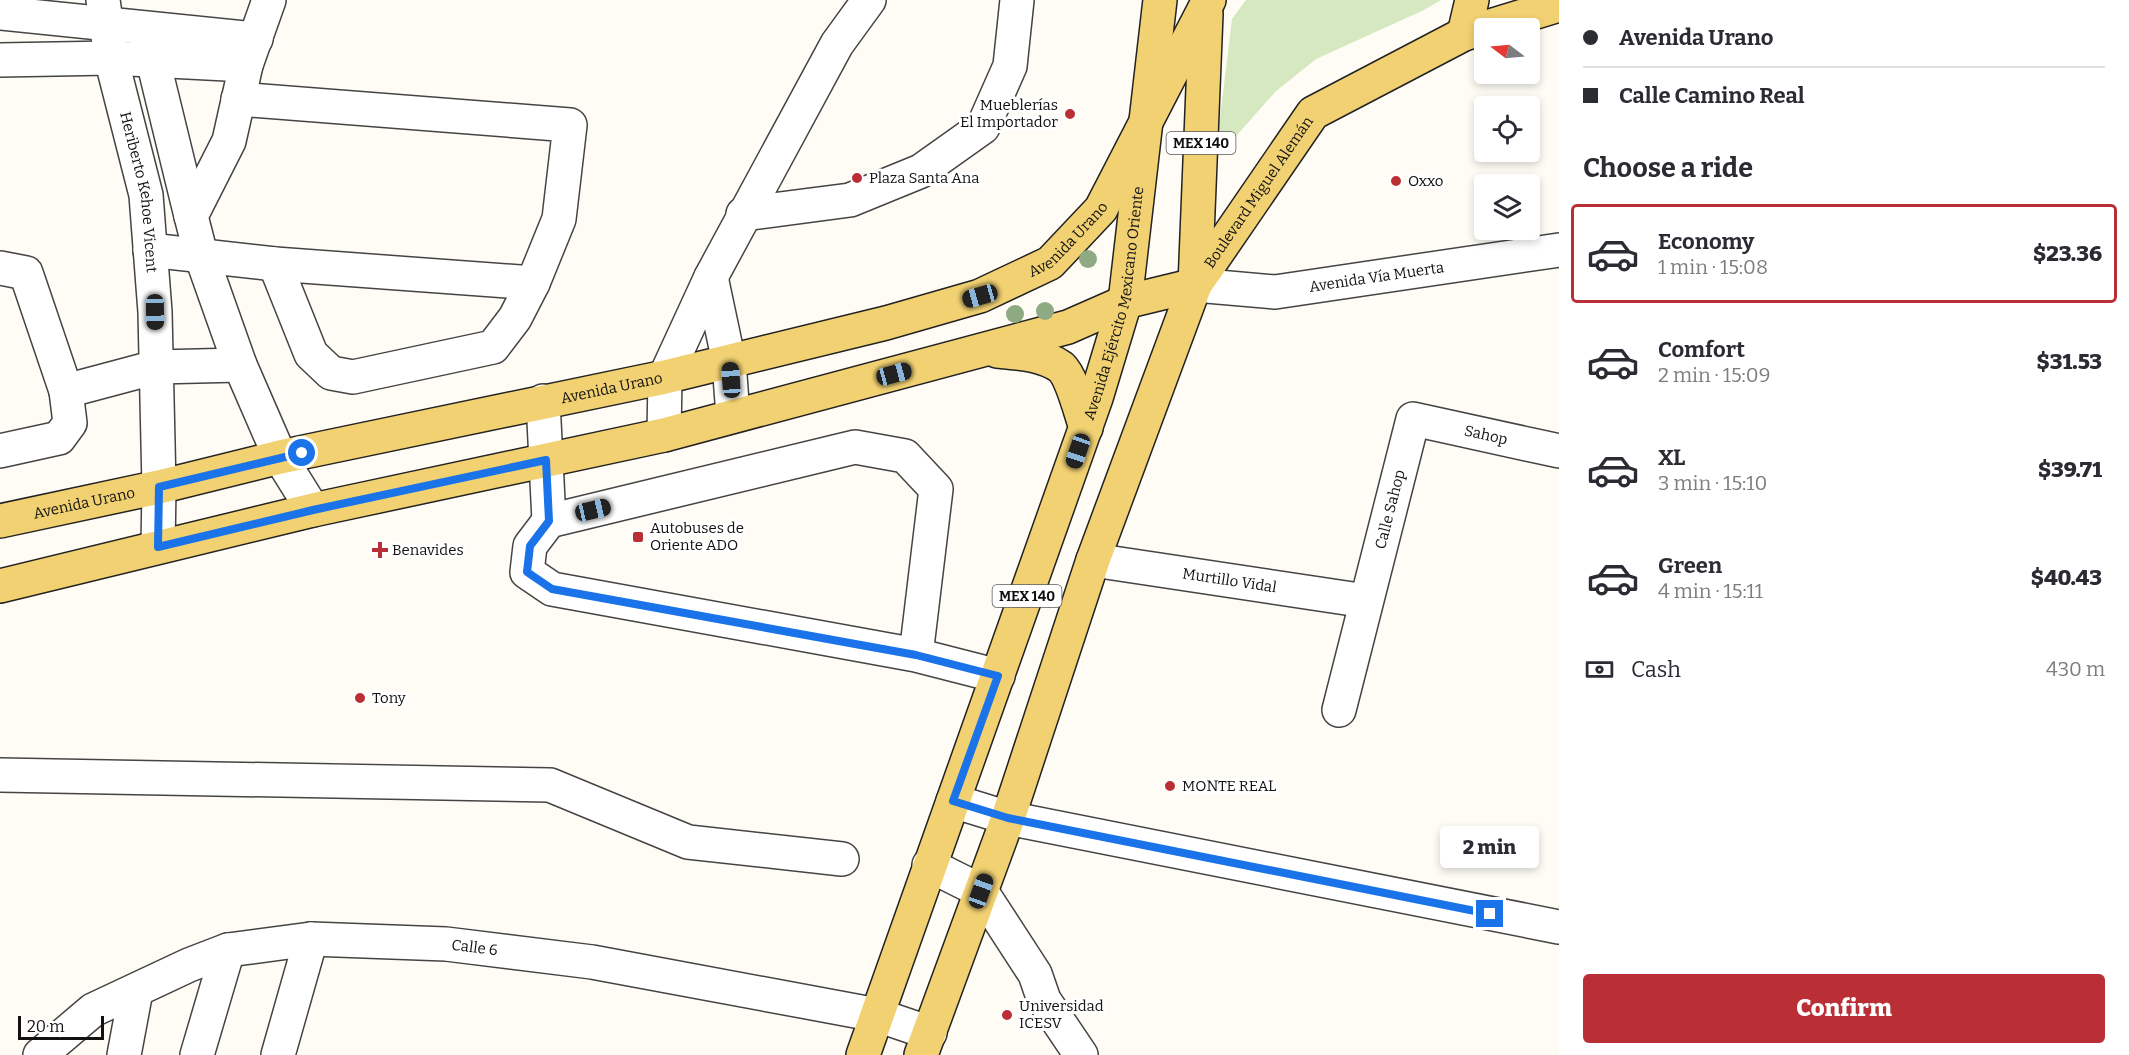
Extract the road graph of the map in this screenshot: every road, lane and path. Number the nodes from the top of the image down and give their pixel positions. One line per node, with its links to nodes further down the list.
1 (269, 0): 12 (street)
2 (869, 0): 18 (street)
3 (1017, 0): 18 (street)
4 (1160, 0): 17 (main road, MEX 140)
5 (1472, 0): 11 (main road)
6 (1208, 1): 17 (main road); 27 (main road, MEX 140)
7 (1559, 6): 11 (main road, Boulevard Miguel Alemán)
8 (104, 12): 9 (street); 10 (street); 13 (street, Heriberto Kehoe Vicent)
9 (0, 14)
10 (145, 27): 12 (street); 15 (street)
11 (1464, 34): 27 (main road, Boulevard Miguel Alemán)
12 (251, 52): 15 (street); 16 (street)
13 (111, 58): 14 (street); 15 (street); 20 (street, Heriberto Kehoe Vicent)
14 (0, 60)
15 (152, 61): 19 (street)
16 (238, 99): 19 (street); 26 (street)
17 (1146, 125): 28 (main road, Avenida Ejército Mexicano Oriente / MEX 140); 30 (main road, Avenida Urano)
18 (743, 214): 25 (street)
19 (191, 216): 22 (street)
20 (150, 250): 22 (street); 32 (street, Heriberto Kehoe Vicent)
21 (1559, 250): 27 (street, Avenida Vía Muerta)
22 (201, 255): 23 (street); 31 (street)
23 (275, 264): 26 (street); 26 (street)
24 (0, 268): 34 (street)
25 (711, 277): 30 (street); 33 (street)
26 (533, 283)
27 (1195, 285): 28 (main road); 49 (main road, MEX 140)
28 (1125, 302): 29 (main road); 38 (main road, Avenida Ejército Mexicano Oriente / MEX 140)
29 (986, 350): 36 (main road); 38 (main road)
30 (729, 362): 33 (main road, Avenida Urano); 36 (street)
31 (240, 365): 32 (street); 42 (street)
32 (156, 367): 34 (street); 44 (street, Heriberto Kehoe Vicent)
33 (665, 377): 35 (main road, Avenida Urano); 39 (street)
34 (66, 391): 40 (street)
35 (543, 401): 42 (main road, Avenida Urano); 43 (street)
36 (733, 416): 39 (main road)
37 (1413, 418): 41 (street, Sahop); 51 (street, Calle Sahop)
38 (1086, 428): 53 (main road, Avenida Ejército Mexicano Oriente / MEX 140)
39 (664, 435): 43 (main road)
40 (0, 451)
41 (1559, 451)
42 (280, 458): 44 (main road, Avenida Urano); 45 (street)
43 (546, 460): 45 (main road); 47 (street)
44 (159, 487): 46 (main road, Avenida Urano); 48 (street, Heriberto Kehoe Vicent)
45 (313, 510): 48 (main road)
46 (0, 521)
47 (549, 521): 52 (street); 52 (street)
48 (158, 547): 50 (main road)
49 (1093, 560): 51 (street, Murtillo Vidal); 57 (main road, MEX 140)
50 (0, 586)
51 (1366, 601): 54 (street, Calle Sahop)
52 (916, 655): 53 (street)
53 (998, 676): 56 (main road, Avenida Ejército Mexicano Oriente / MEX 140)
54 (1339, 710)
55 (0, 775): 58 (street)
56 (953, 801): 57 (street); 59 (main road, Avenida Ejército Mexicano Oriente / MEX 140)
57 (1008, 818): 60 (main road, MEX 140); 61 (street)
58 (842, 859)
59 (929, 865): 60 (street); 65 (main road, Avenida Ejército Mexicano Oriente / MEX 140)
60 (981, 891): 66 (main road, MEX 140); 72 (street)
61 (1559, 927)
62 (311, 939): 63 (street, Calle 6); 65 (street, Calle 6); 70 (street)
63 (228, 950): 64 (street, Calle 6); 69 (street)
64 (136, 990): 67 (street, Calle 6); 68 (street)
65 (877, 1015): 66 (street, Calle 6); 71 (main road, Avenida Ejército Mexicano Oriente / MEX 140)
66 (926, 1044)
67 (40, 1055)
68 (124, 1055)
69 (197, 1055)
70 (278, 1055)
71 (862, 1055)
72 (1081, 1055)

